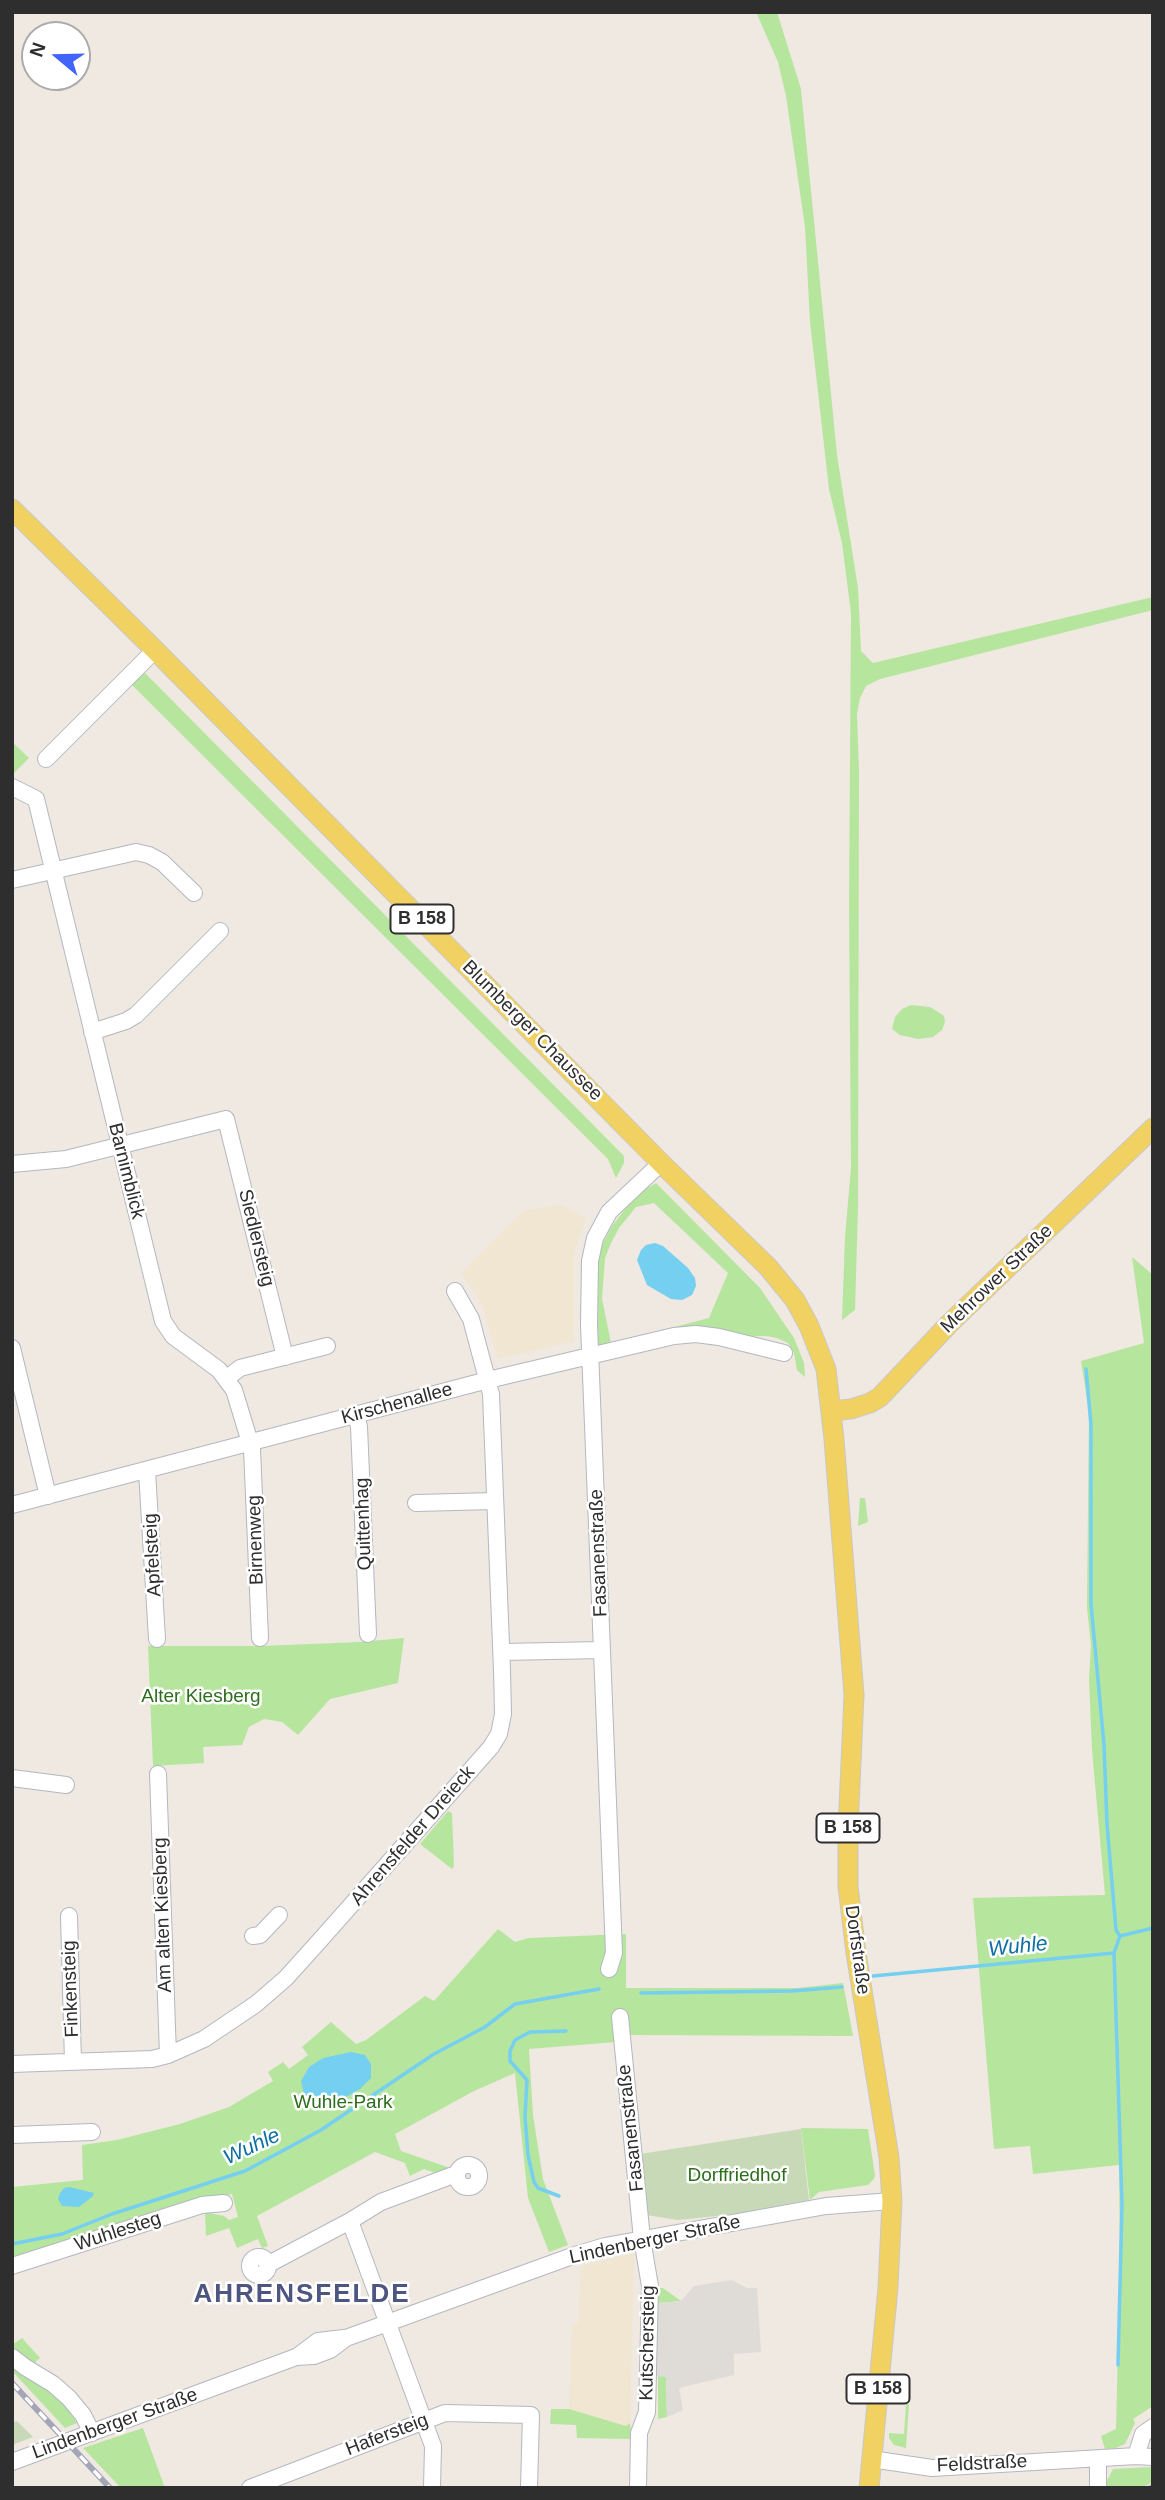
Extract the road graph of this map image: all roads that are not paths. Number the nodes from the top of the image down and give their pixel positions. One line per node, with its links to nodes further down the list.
1 (12, 509): 2 (main road, Blumberger Chaussee / B 158)
2 (155, 650): 3 (street); 12 (main road, Blumberger Chaussee / B 158)
3 (46, 760)
4 (12, 787): 5 (street, Barnimblick)
5 (53, 870): 6 (street); 7 (street); 9 (street, Barnimblick)
6 (12, 880)
7 (194, 893)
8 (220, 930): 9 (street)
9 (92, 1032): 11 (street, Barnimblick)
10 (1153, 1128): 22 (main road, Mehrower Straße)
11 (120, 1146): 13 (street); 18 (street, Siedlersteig); 20 (street, Barnimblick)
12 (662, 1163): 19 (street, Fasanenstraße); 22 (main road, Blumberger Chaussee / B 158)
13 (12, 1164)
14 (455, 1292): 21 (street, Ahrensfelder Dreieck)
15 (327, 1346): 18 (street)
16 (12, 1348): 26 (street)
17 (784, 1353): 19 (street, Kirschenallee)
18 (285, 1357): 20 (street)
19 (591, 1357): 21 (street, Kirschenallee); 33 (street, Fasanenstraße)
20 (226, 1379): 24 (street, Barnimblick)
21 (488, 1380): 23 (street, Kirschenallee); 27 (street, Ahrensfelder Dreieck)
22 (831, 1411): 49 (main road, Dorfstraße / B 158)
23 (356, 1415): 24 (street, Kirschenallee); 30 (street, Quittenhag)
24 (250, 1442): 25 (street, Kirschenallee); 31 (street, Birnenweg)
25 (147, 1471): 26 (street, Kirschenallee); 32 (street, Apfelsteig)
26 (48, 1496): 29 (street, Kirschenallee)
27 (494, 1501): 28 (street); 34 (street, Ahrensfelder Dreieck)
28 (416, 1503)
29 (12, 1505)
30 (368, 1634)
31 (260, 1638)
32 (157, 1639)
33 (602, 1650): 34 (street); 41 (street, Fasanenstraße)
34 (502, 1652): 43 (street, Ahrensfelder Dreieck)
35 (158, 1774): 43 (street, Am alten Kiesberg)
36 (12, 1778): 37 (street)
37 (66, 1785)
38 (279, 1915): 40 (street)
39 (69, 1916): 44 (street, Finkensteig)
40 (253, 1936)
41 (609, 1969)
42 (620, 2017): 52 (street, Fasanenstraße)
43 (169, 2055): 44 (street, Ahrensfelder Dreieck)
44 (73, 2062): 45 (street, Ahrensfelder Dreieck)
45 (12, 2064)
46 (92, 2132): 47 (street)
47 (12, 2135)
48 (456, 2175): 51 (street)
49 (892, 2201): 52 (street, Lindenberger Straße); 62 (main road, Dorfstraße / B 158)
50 (224, 2203): 54 (street, Wuhlesteg)
51 (350, 2221): 53 (street); 55 (street)
52 (642, 2239): 55 (street, Lindenberger Straße); 68 (street, Kutschersteig)
53 (267, 2265)
54 (12, 2266)
55 (389, 2322): 57 (street); 59 (street, Lindenberger Straße)
56 (12, 2357): 59 (street)
57 (423, 2421): 65 (street, Hafersteig); 66 (street); 67 (street, Hafersteig)
58 (1153, 2427): 60 (street)
59 (92, 2433): 64 (street, Lindenberger Straße)
60 (1136, 2456): 61 (street, Feldstraße); 63 (street, Feldstraße)
61 (1153, 2457)
62 (872, 2459): 63 (street, Feldstraße); 69 (main road, Dorfstraße / B 158)
63 (1096, 2459): 70 (street)
64 (12, 2462)
65 (250, 2488)
66 (432, 2488)
67 (529, 2488)
68 (638, 2488)
69 (869, 2488)
70 (1098, 2488)

